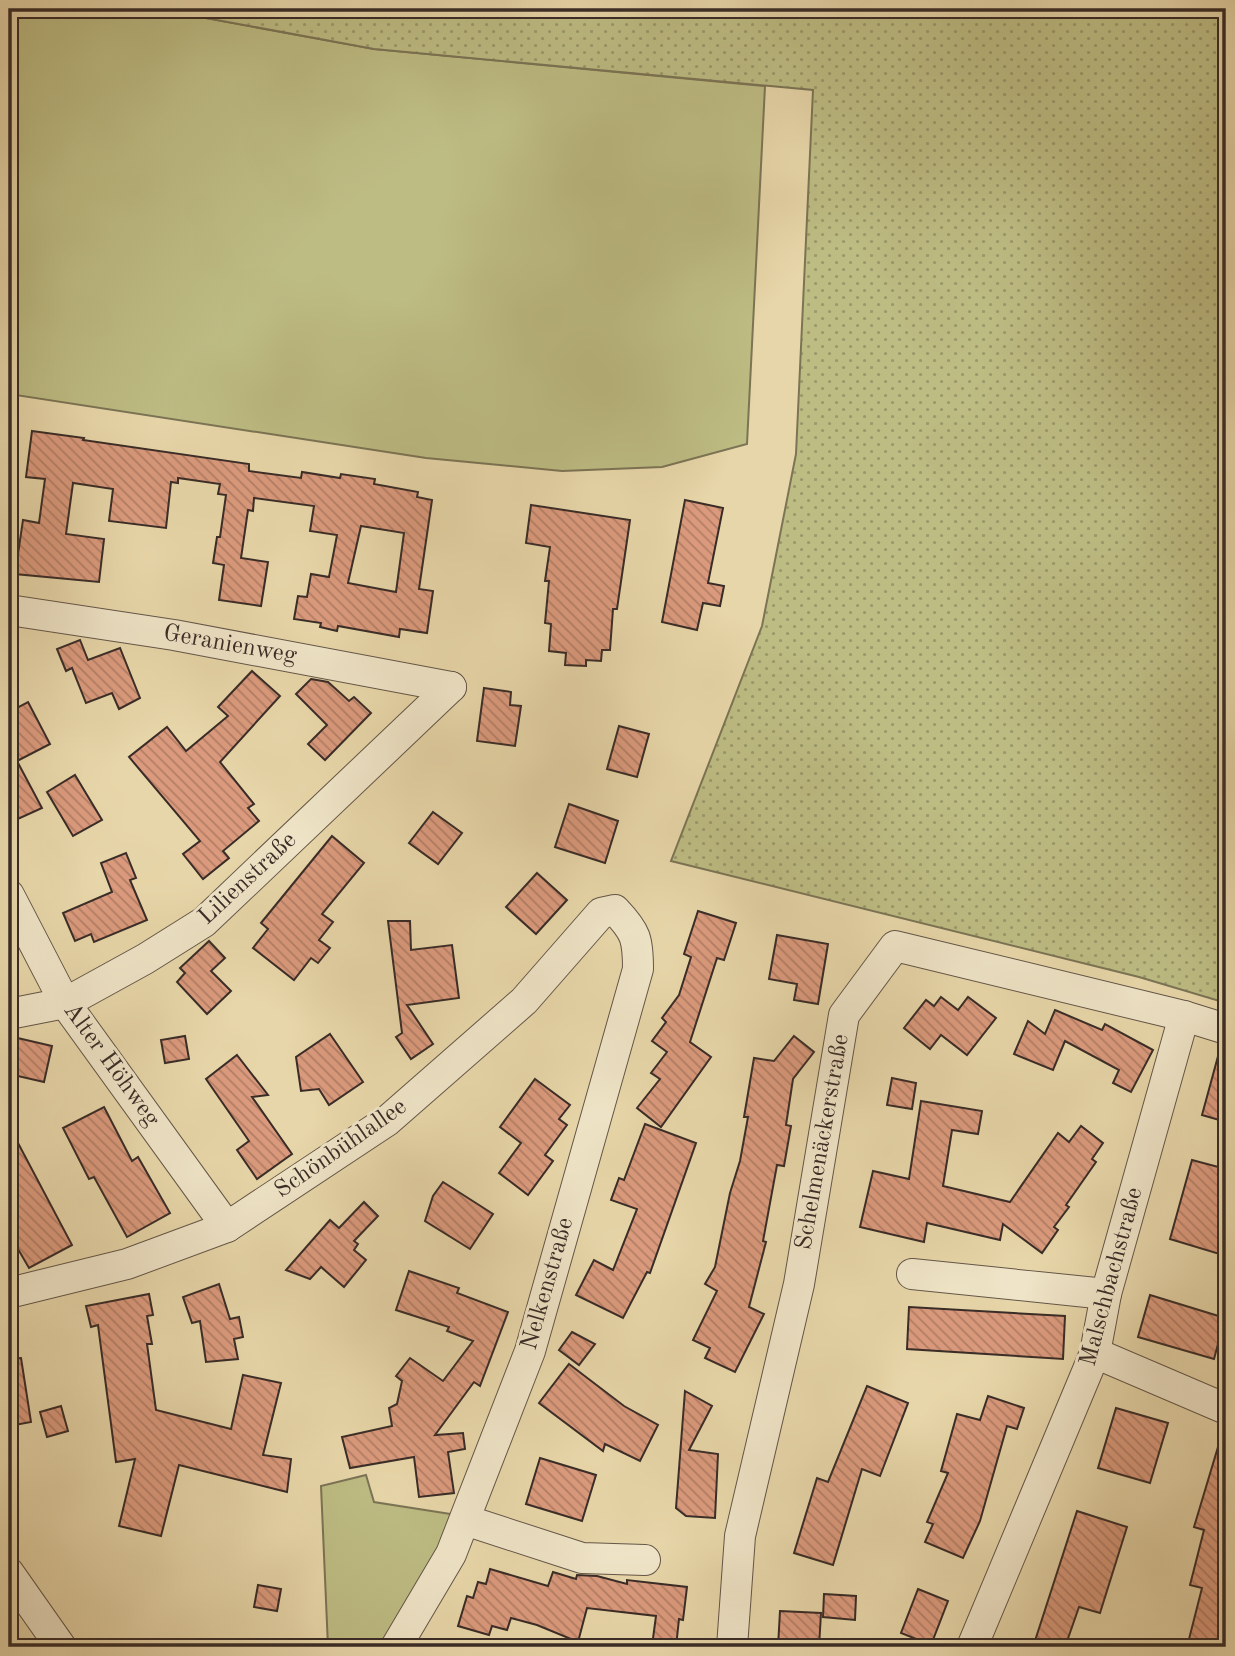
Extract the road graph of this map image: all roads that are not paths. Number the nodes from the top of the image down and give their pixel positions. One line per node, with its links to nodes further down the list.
1 (9, 610): 2 (street, Geranienweg)
2 (451, 687): 5 (street, Lilienstraße)
3 (9, 895): 5 (street, Alter Höhweg)
4 (615, 910): 9 (street, Schönbühlallee); 15 (street, Nelkenstraße)
5 (65, 1003): 6 (street, Lilienstraße); 9 (street, Alter Höhweg)
6 (9, 1014)
7 (1184, 1016): 8 (street, Schelmenäckerstraße); 12 (street, Malschbachstraße); 20 (street, Schelmenäckerstraße)
8 (1226, 1028)
9 (227, 1227): 11 (street, Schönbühlallee)
10 (912, 1274): 12 (street)
11 (9, 1293)
12 (1106, 1294): 13 (street, Malschbachstraße)
13 (1095, 1353): 14 (street); 21 (street, Malschbachstraße)
14 (1226, 1409)
15 (465, 1520): 16 (street); 19 (street, Nelkenstraße)
16 (645, 1560)
17 (9, 1573): 18 (street)
18 (61, 1647)
19 (397, 1647)
20 (732, 1647)
21 (972, 1647)

